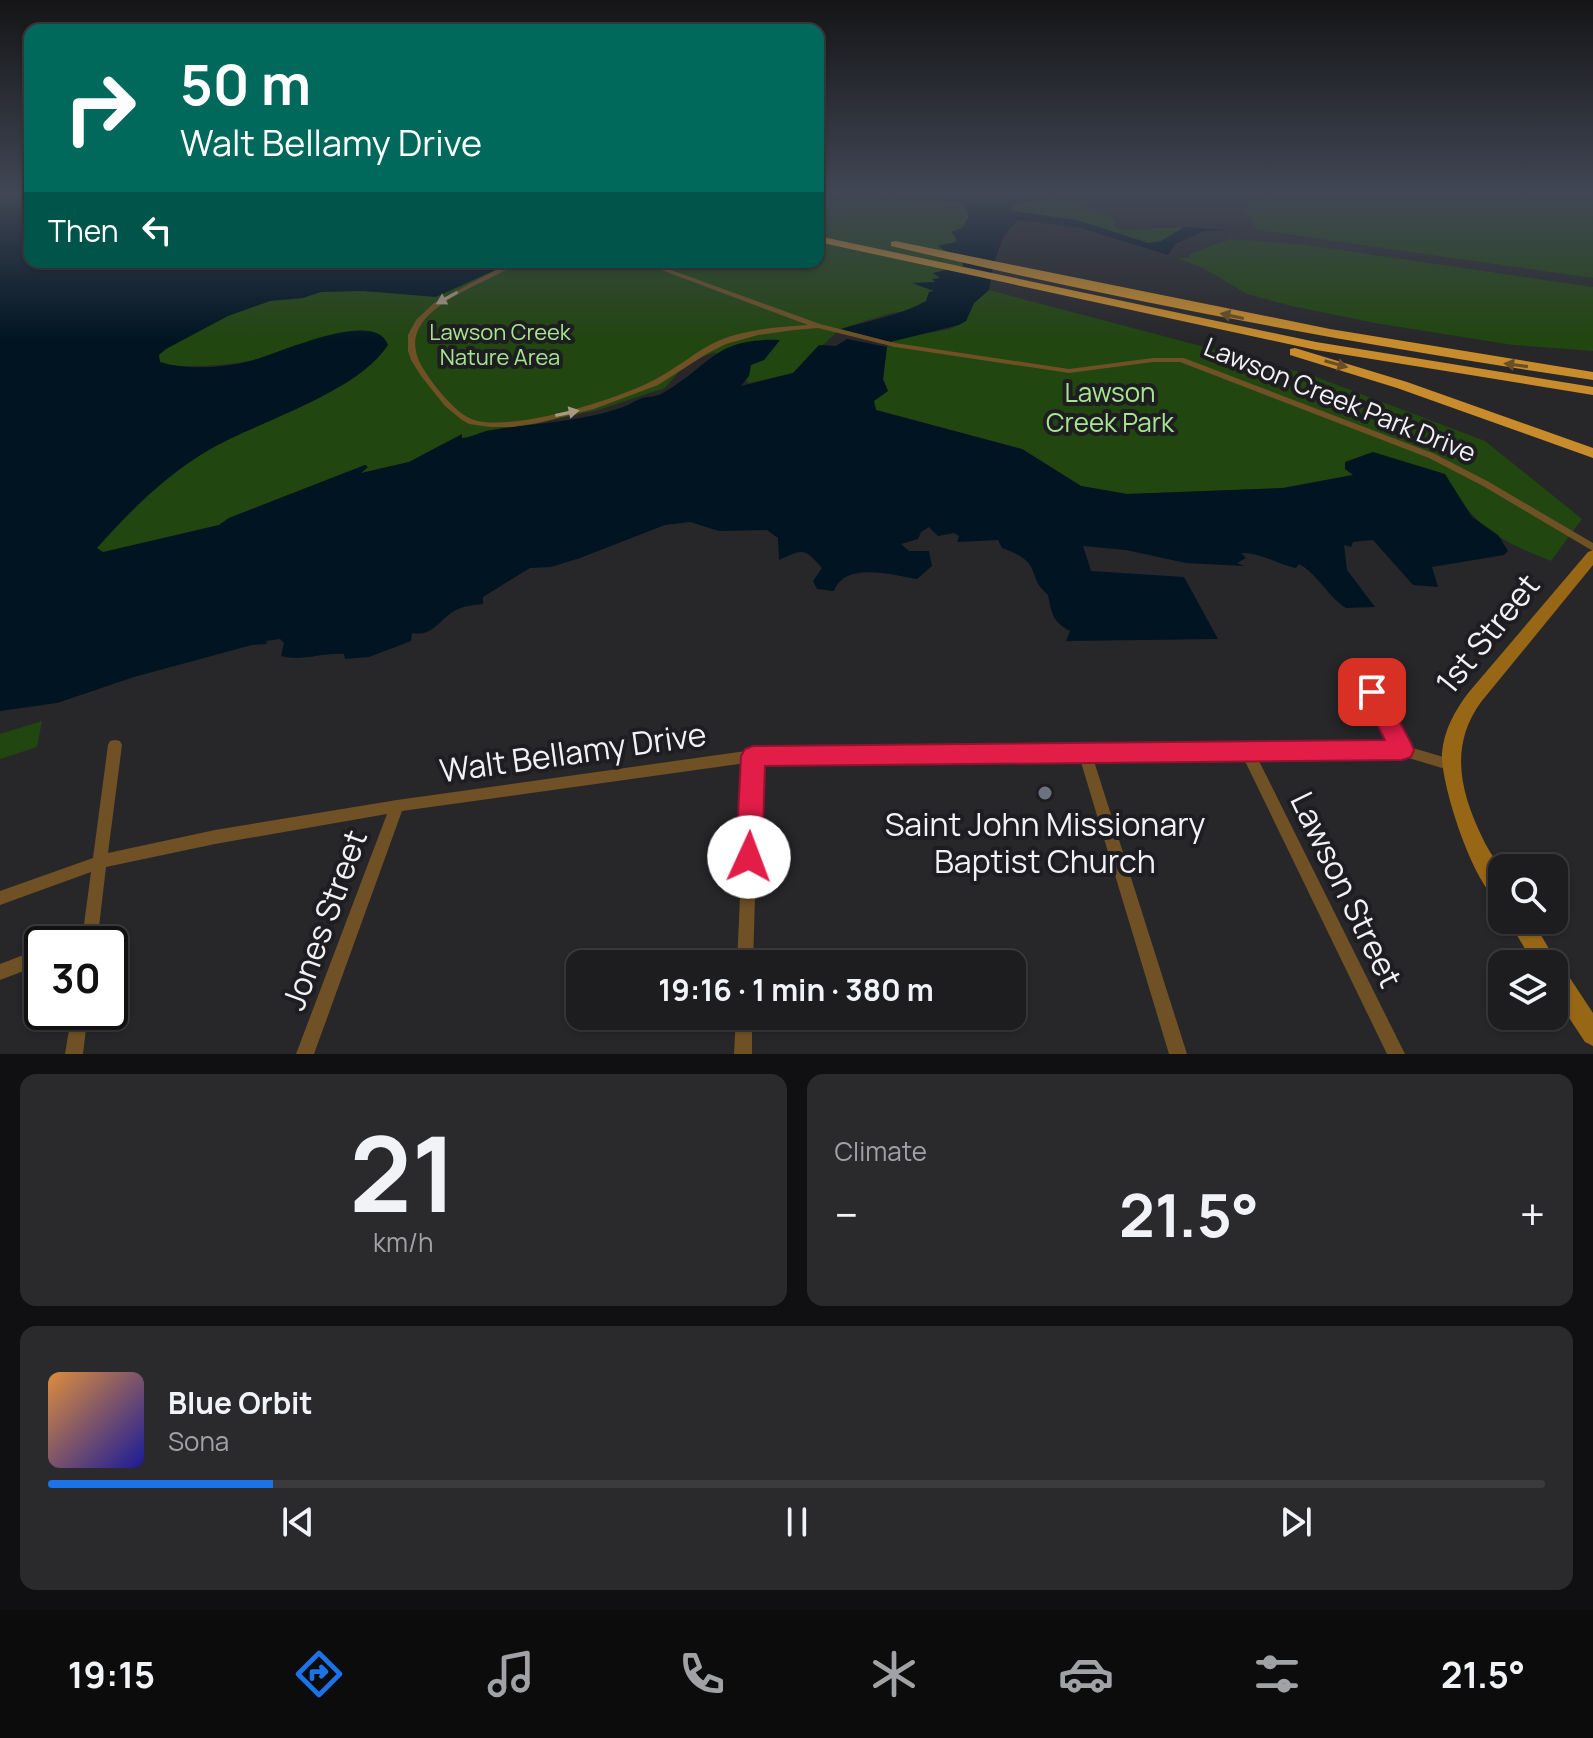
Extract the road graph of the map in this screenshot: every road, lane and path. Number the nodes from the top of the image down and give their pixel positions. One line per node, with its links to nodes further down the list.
1 (837, 243): 5 (highway)
2 (891, 243): 7 (highway, one-way to 2)
3 (505, 268): 6 (street, Lawson Creek Park Drive, one-way to 6)
4 (659, 268): 6 (street, Lawson Creek Park Drive)
5 (1044, 289): 8 (highway); 9 (highway, one-way to 9)
6 (818, 326): 10 (street, Lawson Creek Park Drive)
7 (1593, 376)
8 (1593, 391)
9 (1593, 453)
10 (1593, 548)
11 (1593, 555): 18 (main road, 1st Street)
12 (1360, 670): 14 (street)
13 (115, 745): 20 (street)
14 (1402, 750): 15 (street, Walt Bellamy Drive); 18 (street, Walt Bellamy Drive)
15 (1247, 751): 16 (street, Walt Bellamy Drive); 35 (street, Lawson Street)
16 (1085, 753): 17 (street, Walt Bellamy Drive); 34 (street)
17 (753, 756): 19 (street, Walt Bellamy Drive); 24 (street)
18 (1452, 765): 21 (main road, 1st Street)
19 (397, 806): 20 (street, Walt Bellamy Drive); 32 (street, Jones Street)
20 (100, 862): 22 (street, Walt Bellamy Drive); 23 (street)
21 (1488, 866)
22 (0, 898)
23 (91, 926)
24 (746, 950)
25 (24, 963): 26 (street)
26 (0, 972)
27 (1568, 996): 30 (main road)
28 (77, 1030): 31 (street)
29 (744, 1030): 33 (street)
30 (1593, 1034)
31 (74, 1054)
32 (305, 1054)
33 (743, 1054)
34 (1178, 1054)
35 (1396, 1054)

